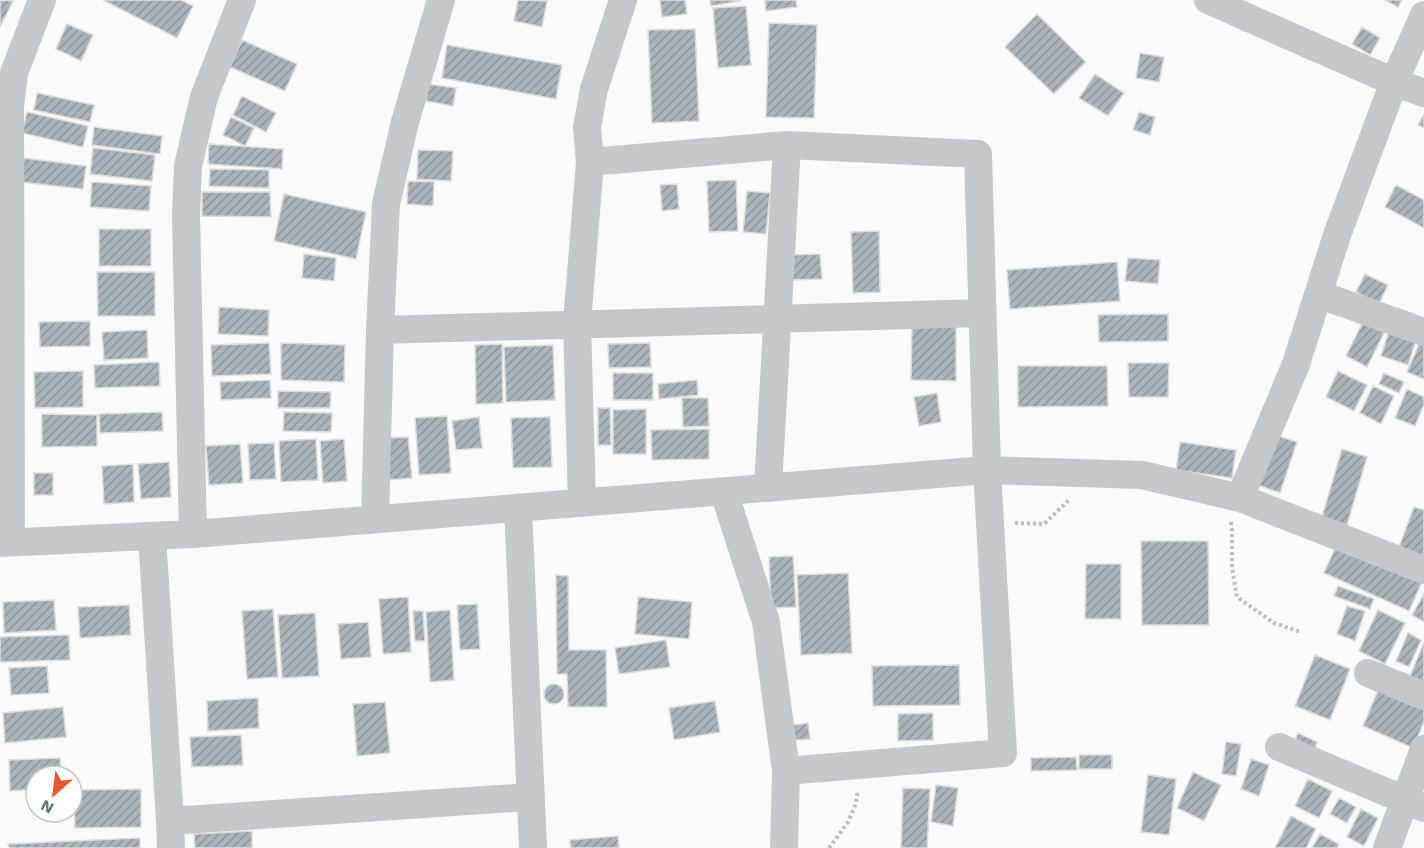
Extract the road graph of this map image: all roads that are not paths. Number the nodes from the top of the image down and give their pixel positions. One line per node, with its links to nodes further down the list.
1 (42, 0): 26 (street)
2 (242, 0): 24 (street)
3 (441, 0): 15 (street)
4 (623, 0): 10 (street)
5 (1208, 0): 7 (street)
6 (1424, 15): 7 (street)
7 (1394, 82): 8 (street); 11 (street)
8 (1424, 93)
9 (787, 146): 10 (street); 12 (street); 13 (street)
10 (590, 162): 14 (street)
11 (1318, 294): 16 (street); 20 (street)
12 (982, 313): 13 (street); 17 (street)
13 (777, 318): 14 (street); 18 (street)
14 (577, 323): 15 (street); 21 (street)
15 (380, 330): 23 (street)
16 (1424, 332)
17 (987, 470): 18 (street); 20 (street); 32 (street)
18 (768, 488): 19 (street)
19 (724, 492): 21 (street); 32 (street)
20 (1233, 497): 27 (street)
21 (582, 503): 22 (street)
22 (518, 508): 23 (street); 33 (street)
23 (375, 519): 24 (street)
24 (193, 534): 25 (street)
25 (152, 536): 26 (street); 35 (street)
26 (5, 542)
27 (1424, 570)
28 (1368, 674): 29 (street)
29 (1424, 696)
30 (1279, 747): 34 (street)
31 (1424, 749): 34 (street)
32 (786, 771): 37 (street)
33 (530, 797): 35 (street); 36 (street)
34 (1414, 804): 38 (street)
35 (170, 835)
36 (533, 848)
37 (784, 848)
38 (1387, 848)

